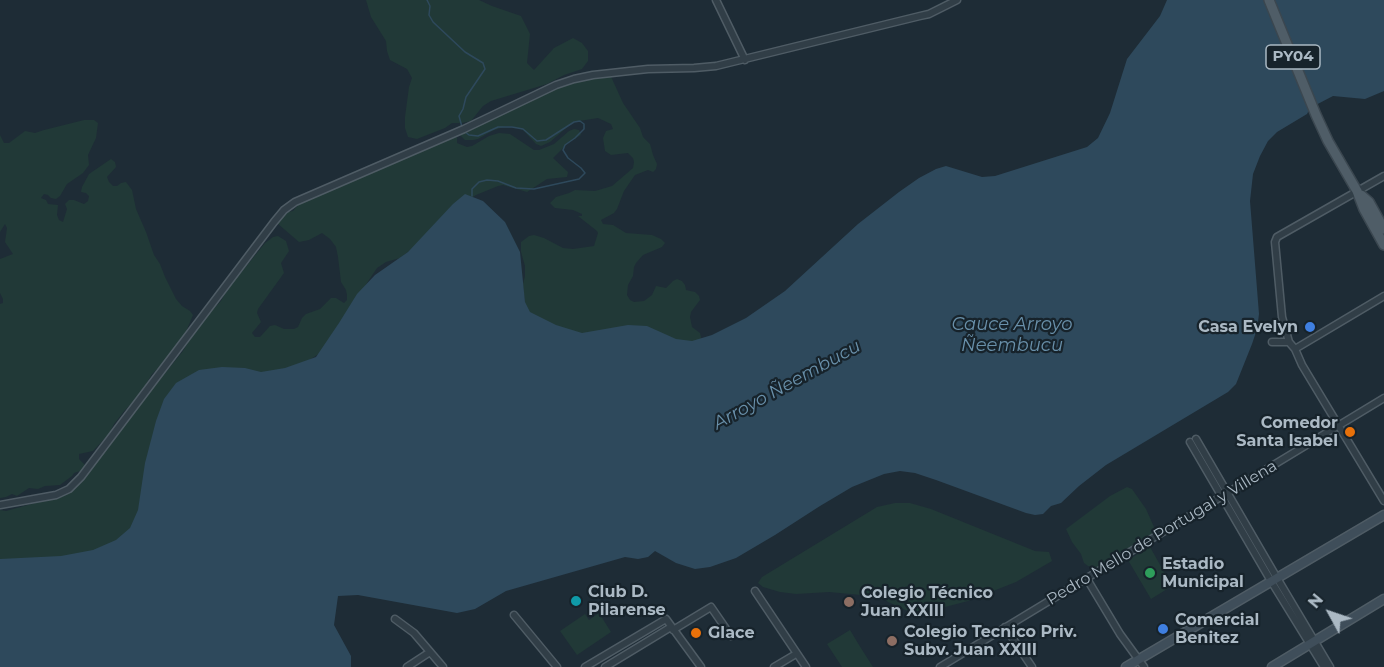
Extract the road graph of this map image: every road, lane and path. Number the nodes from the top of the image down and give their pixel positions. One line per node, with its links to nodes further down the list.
1 (716, 0): 4 (street)
2 (957, 0): 4 (street)
3 (1269, 0): 6 (main road, PY04)
4 (745, 60): 18 (street)
5 (1384, 176): 6 (street)
6 (1357, 191): 7 (main road, PY04); 8 (main road, PY04); 11 (street)
7 (1384, 229)
8 (1384, 245)
9 (1384, 296): 12 (street)
10 (1272, 342): 11 (street)
11 (1289, 342): 12 (street)
12 (1295, 349): 14 (street)
13 (1384, 398): 14 (street, Pedro Mello de Portugal y Villena)
14 (1337, 427): 16 (street, Pedro Mello de Portugal y Villena); 17 (street); 19 (street)
15 (1193, 440): 16 (street)
16 (1225, 495): 21 (street, Pedro Mello de Portugal y Villena); 22 (street)
17 (1384, 501)
18 (0, 505)
19 (1384, 508)
20 (1384, 515): 22 (main road)
21 (1087, 579): 27 (street, Pedro Mello de Portugal y Villena); 33 (street)
22 (1274, 580): 30 (street); 33 (main road)
23 (755, 591): 32 (street)
24 (1384, 599): 30 (main road)
25 (514, 615): 36 (street)
26 (395, 619): 31 (street)
27 (1005, 627): 42 (street, Pedro Mello de Portugal y Villena); 43 (street)
28 (672, 629): 29 (street); 37 (street); 38 (street); 39 (street)
29 (730, 636)
30 (1312, 643): 45 (main road); 46 (street); 47 (street)
31 (430, 652): 34 (street); 35 (street)
32 (796, 654): 40 (street); 41 (street)
33 (1141, 663): 44 (main road)
34 (406, 667)
35 (443, 667)
36 (557, 667)
37 (585, 667)
38 (605, 667)
39 (701, 667)
40 (774, 667)
41 (806, 667)
42 (940, 667)
43 (1032, 667)
44 (1126, 667)
45 (1272, 667)
46 (1324, 667)
47 (1330, 667)

